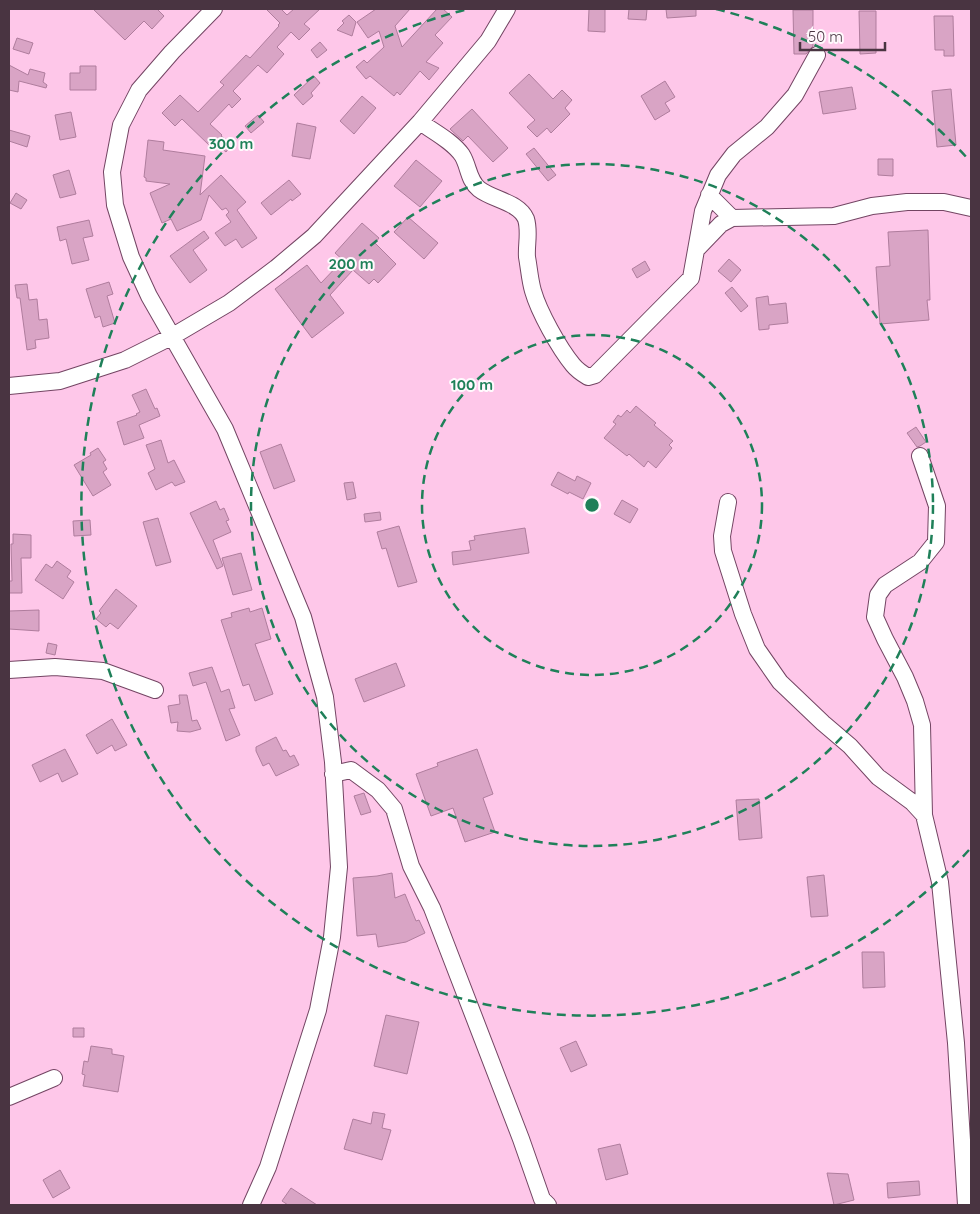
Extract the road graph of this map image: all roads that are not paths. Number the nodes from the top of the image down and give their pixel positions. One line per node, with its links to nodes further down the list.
1 (214, 9): 9 (street)
2 (507, 9): 4 (street)
3 (817, 55): 5 (street)
4 (420, 122): 8 (street); 9 (street)
5 (709, 195): 7 (street); 8 (street)
6 (971, 208): 7 (street)
7 (732, 218): 8 (street)
8 (696, 250)
9 (173, 336): 10 (street); 15 (street)
10 (9, 386)
11 (920, 456): 16 (street)
12 (728, 502): 16 (street)
13 (9, 670): 14 (street)
14 (154, 690)
15 (334, 774): 19 (street); 20 (street)
16 (924, 815): 21 (street)
17 (54, 1078): 18 (street)
18 (9, 1097)
19 (251, 1205)
20 (548, 1205)
21 (966, 1205)

